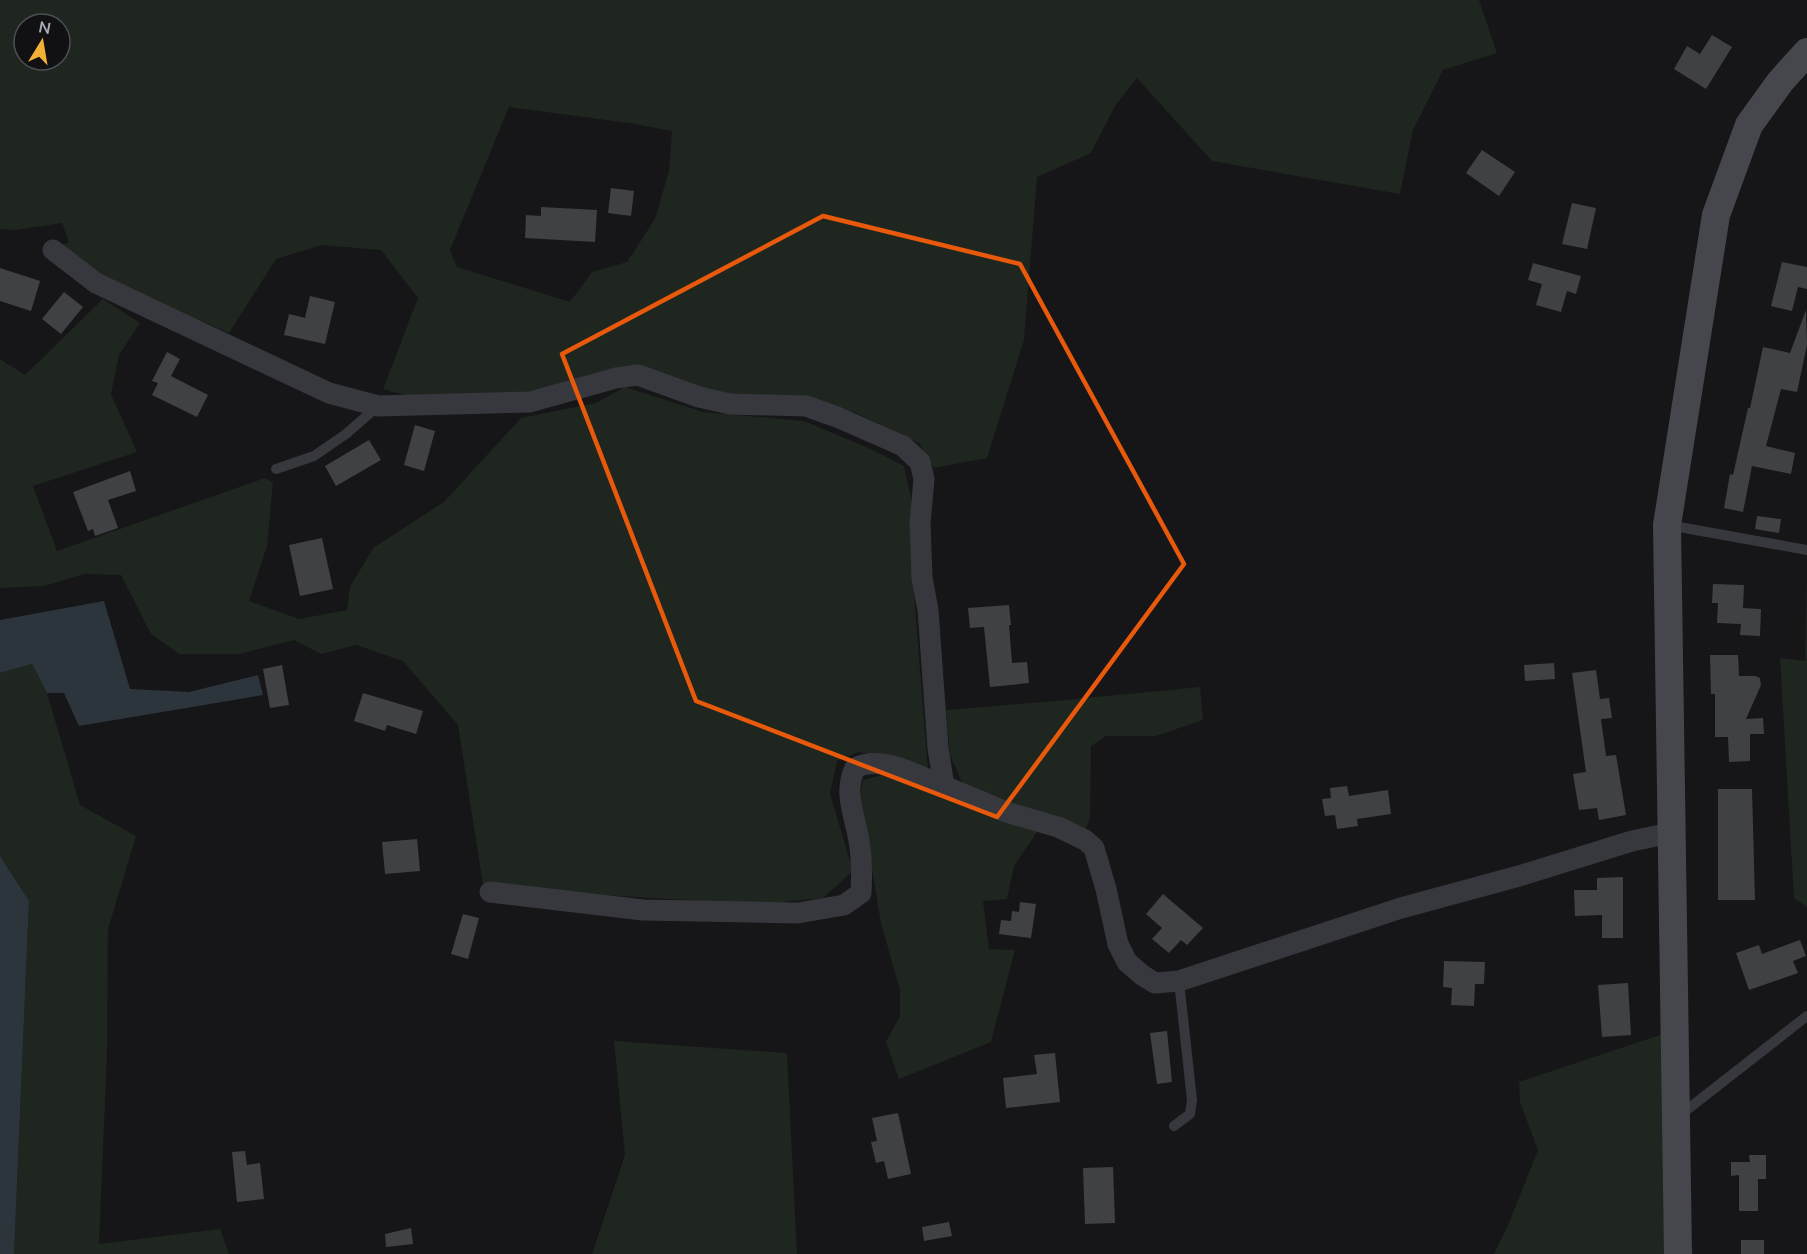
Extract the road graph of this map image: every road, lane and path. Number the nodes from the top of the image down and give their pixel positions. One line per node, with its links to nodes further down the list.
1 (1807, 52): 5 (street)
2 (53, 250): 3 (street)
3 (378, 406): 4 (lane); 7 (street)
4 (276, 469)
5 (1667, 525): 6 (lane); 8 (street)
6 (1807, 550)
7 (944, 786): 9 (street); 10 (street)
8 (1670, 833): 10 (street); 12 (street)
9 (490, 892)
10 (1179, 981): 13 (lane)
11 (1807, 1016): 12 (lane)
12 (1676, 1119): 14 (street)
13 (1174, 1126)
14 (1678, 1254)

